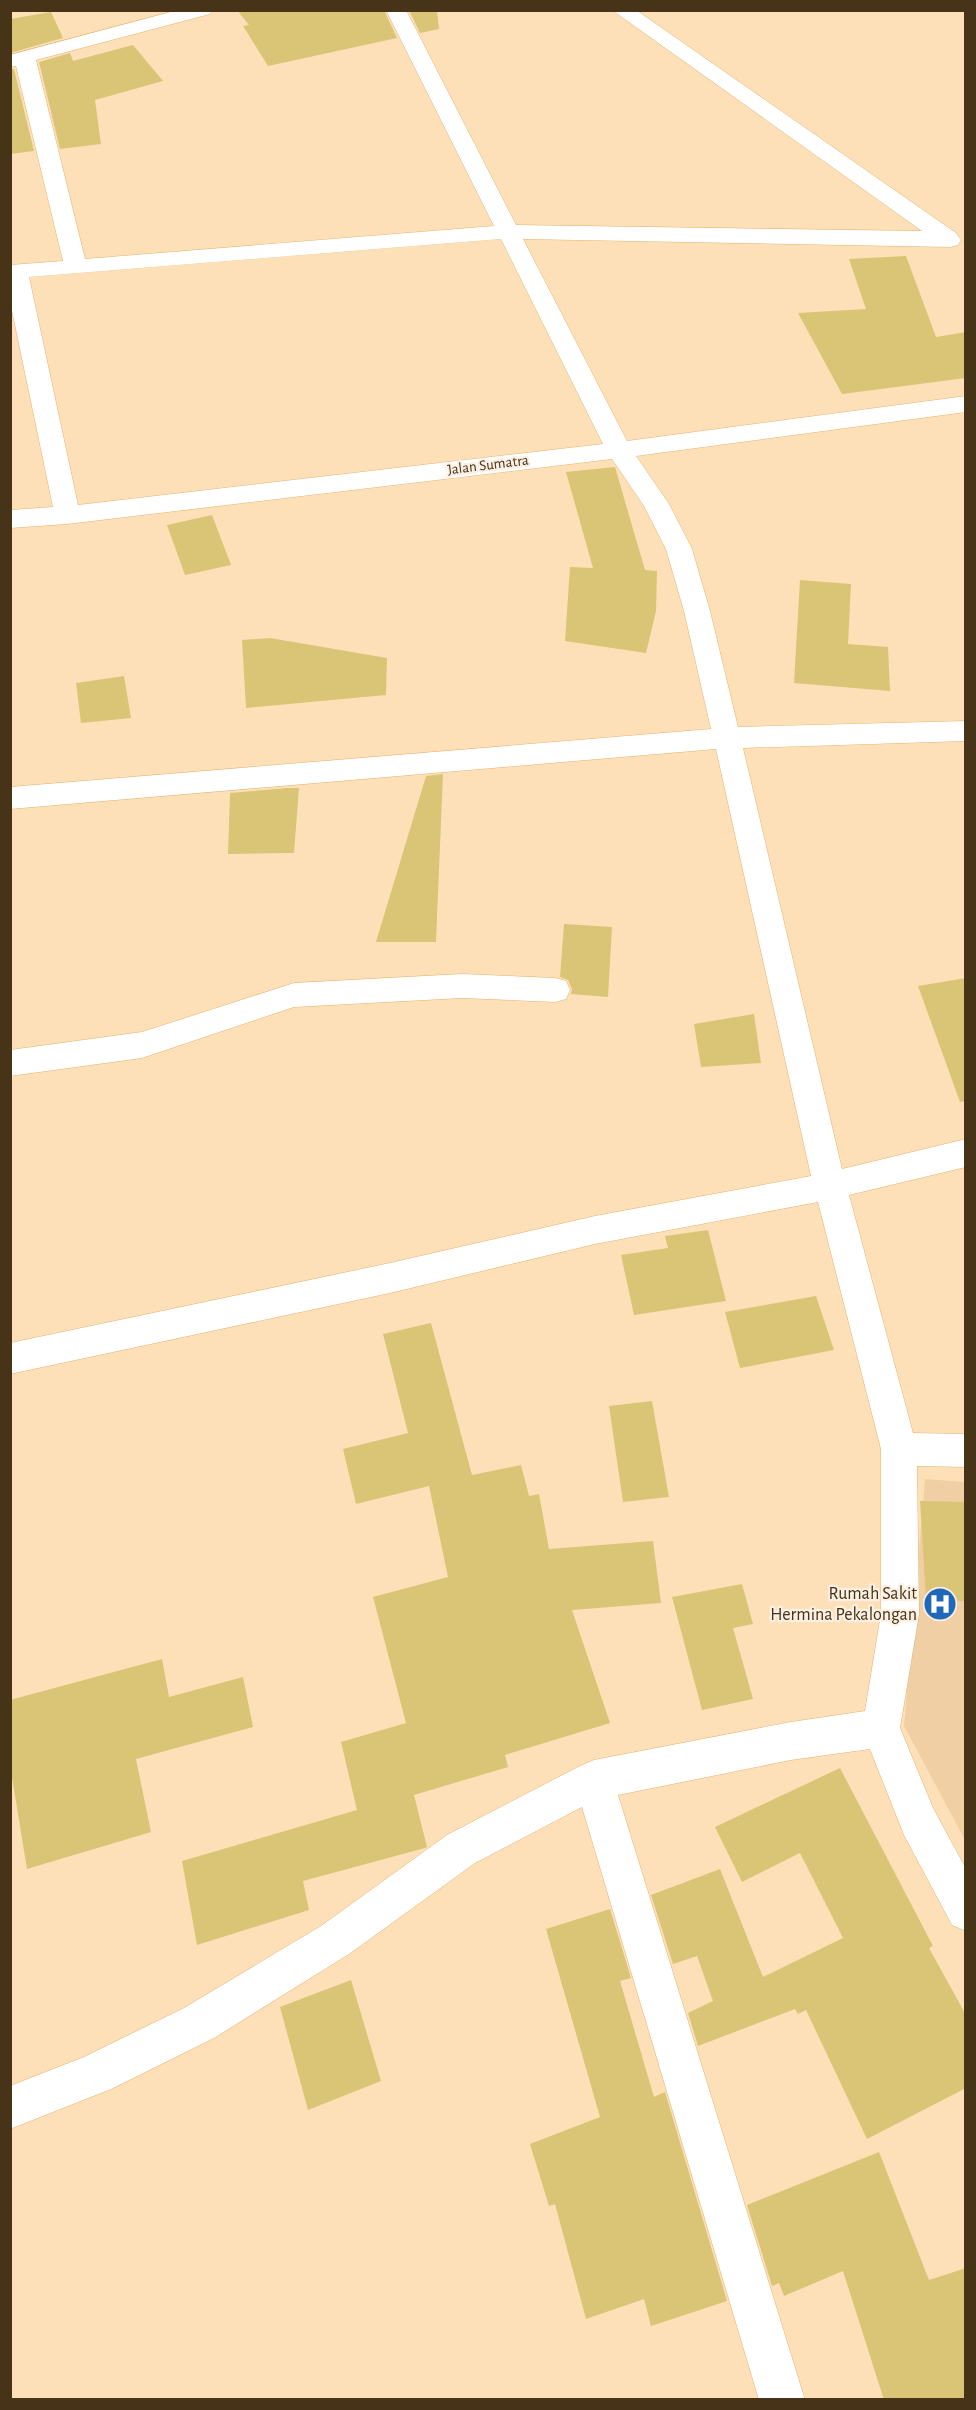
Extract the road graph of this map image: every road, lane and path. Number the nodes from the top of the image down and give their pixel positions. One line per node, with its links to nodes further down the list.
1 (203, 10): 4 (street)
2 (396, 10): 5 (street)
3 (630, 12): 6 (street)
4 (18, 59): 7 (street)
5 (509, 232): 6 (street); 7 (street); 10 (street)
6 (957, 244)
7 (76, 267): 8 (street)
8 (13, 272): 11 (street)
9 (966, 404): 10 (street, Jalan Sumatra)
10 (619, 450): 11 (street, Jalan Sumatra); 14 (street)
11 (67, 515): 12 (street, Jalan Sumatra)
12 (10, 519)
13 (966, 731): 14 (street)
14 (727, 738): 15 (street); 19 (street)
15 (10, 798)
16 (555, 990): 17 (street)
17 (10, 1063)
18 (966, 1153): 19 (street)
19 (830, 1186): 20 (street); 21 (street)
20 (10, 1359)
21 (899, 1449): 22 (street); 23 (street)
22 (966, 1451)
23 (881, 1728): 24 (street); 25 (street)
24 (594, 1780): 26 (street); 27 (street)
25 (966, 1911)
26 (10, 2108)
27 (782, 2400)

